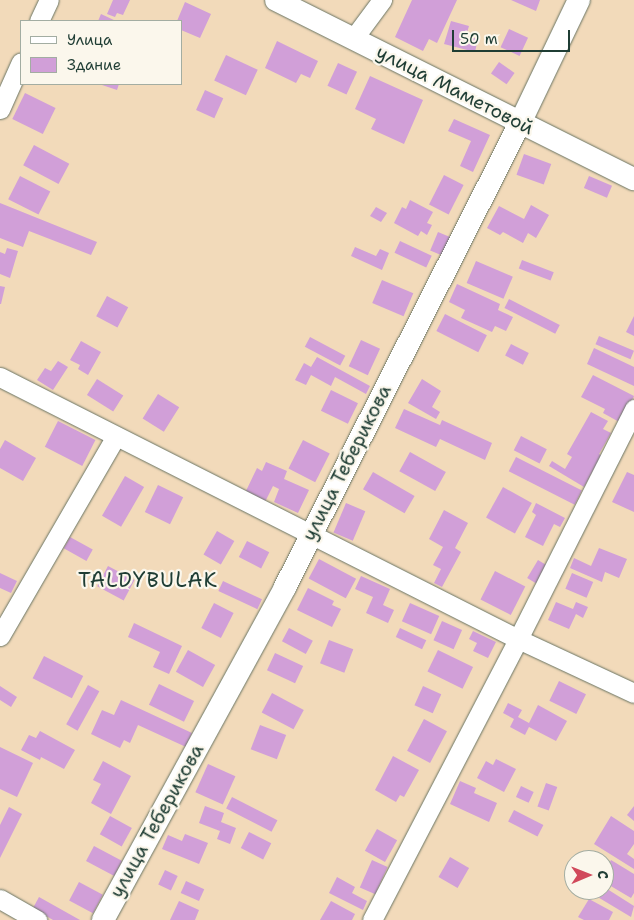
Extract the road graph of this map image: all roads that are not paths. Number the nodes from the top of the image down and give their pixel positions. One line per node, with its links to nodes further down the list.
1 (49, 0): 5 (street)
2 (276, 0): 6 (street, улица Маметовой)
3 (382, 0): 6 (street)
4 (579, 0): 9 (street, улица Теберикова)
5 (39, 20)
6 (353, 39): 9 (street, улица Маметовой)
7 (20, 64): 8 (street)
8 (0, 109)
9 (520, 122): 10 (street, улица Маметовой); 14 (street, улица Теберикова)
10 (634, 179)
11 (0, 377): 13 (street)
12 (634, 409): 16 (street)
13 (116, 436): 14 (street); 15 (street)
14 (311, 535): 16 (street); 20 (street, улица Теберикова)
15 (0, 636)
16 (518, 639): 17 (street); 21 (street)
17 (634, 693)
18 (0, 899): 19 (street)
19 (37, 920)
20 (103, 920)
21 (372, 920)

